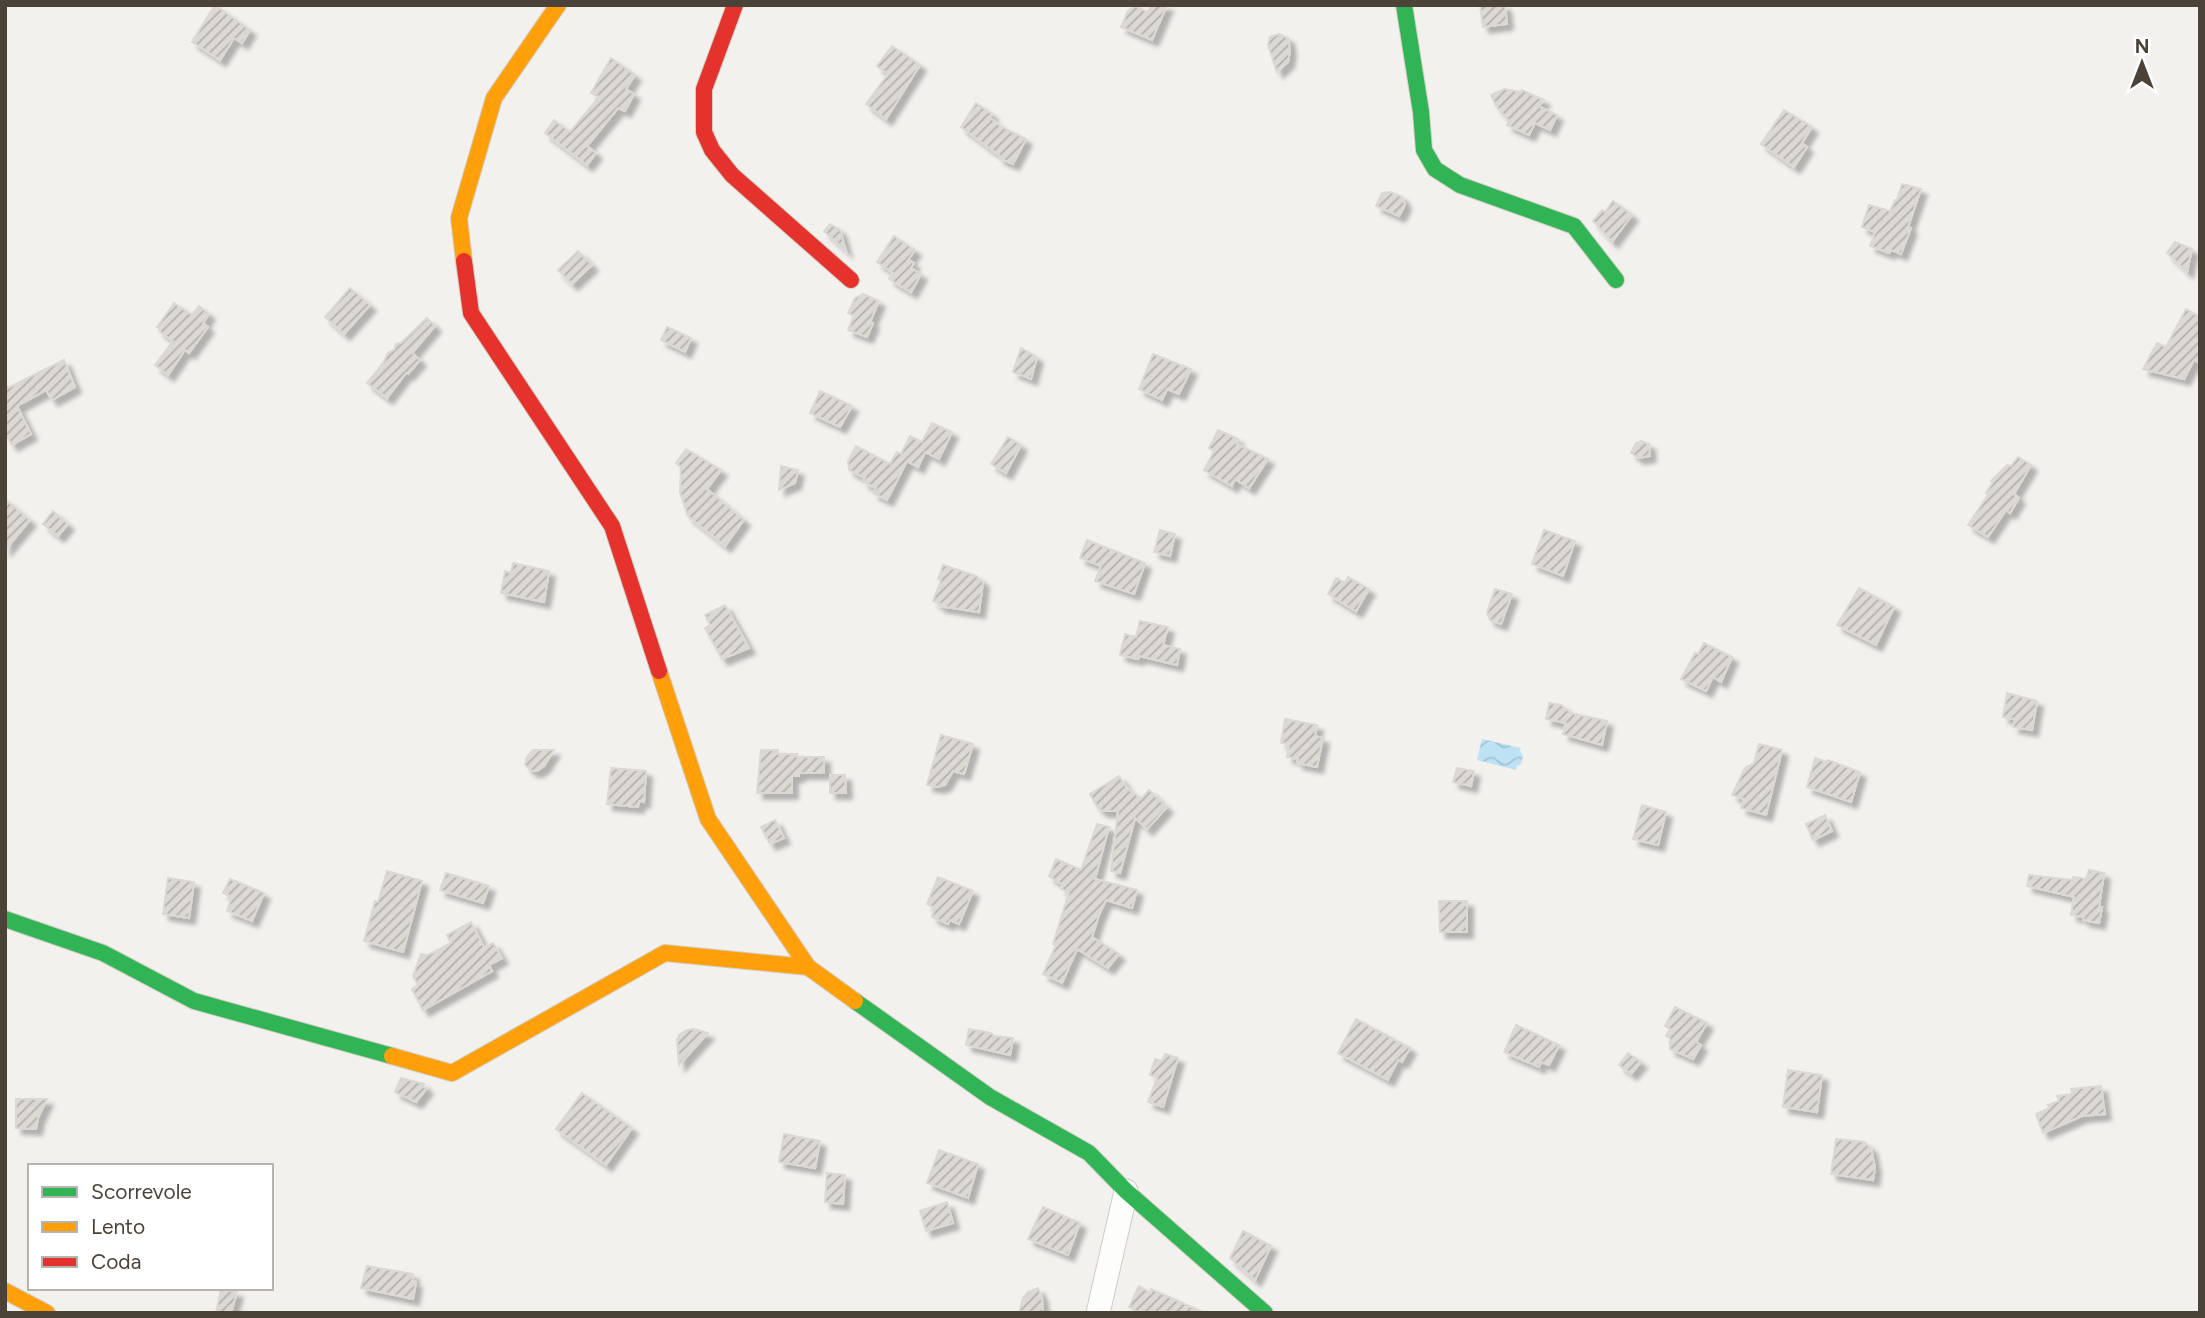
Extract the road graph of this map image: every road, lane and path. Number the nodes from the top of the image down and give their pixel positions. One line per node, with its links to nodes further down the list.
1 (558, 5): 7 (street)
2 (734, 5): 4 (street)
3 (1404, 5): 5 (street)
4 (851, 279)
5 (1616, 280)
6 (5, 919): 7 (street)
7 (808, 967): 8 (street)
8 (1126, 1191): 11 (street); 12 (street)
9 (5, 1292): 10 (street)
10 (47, 1313)
11 (1098, 1313)
12 (1265, 1313)

